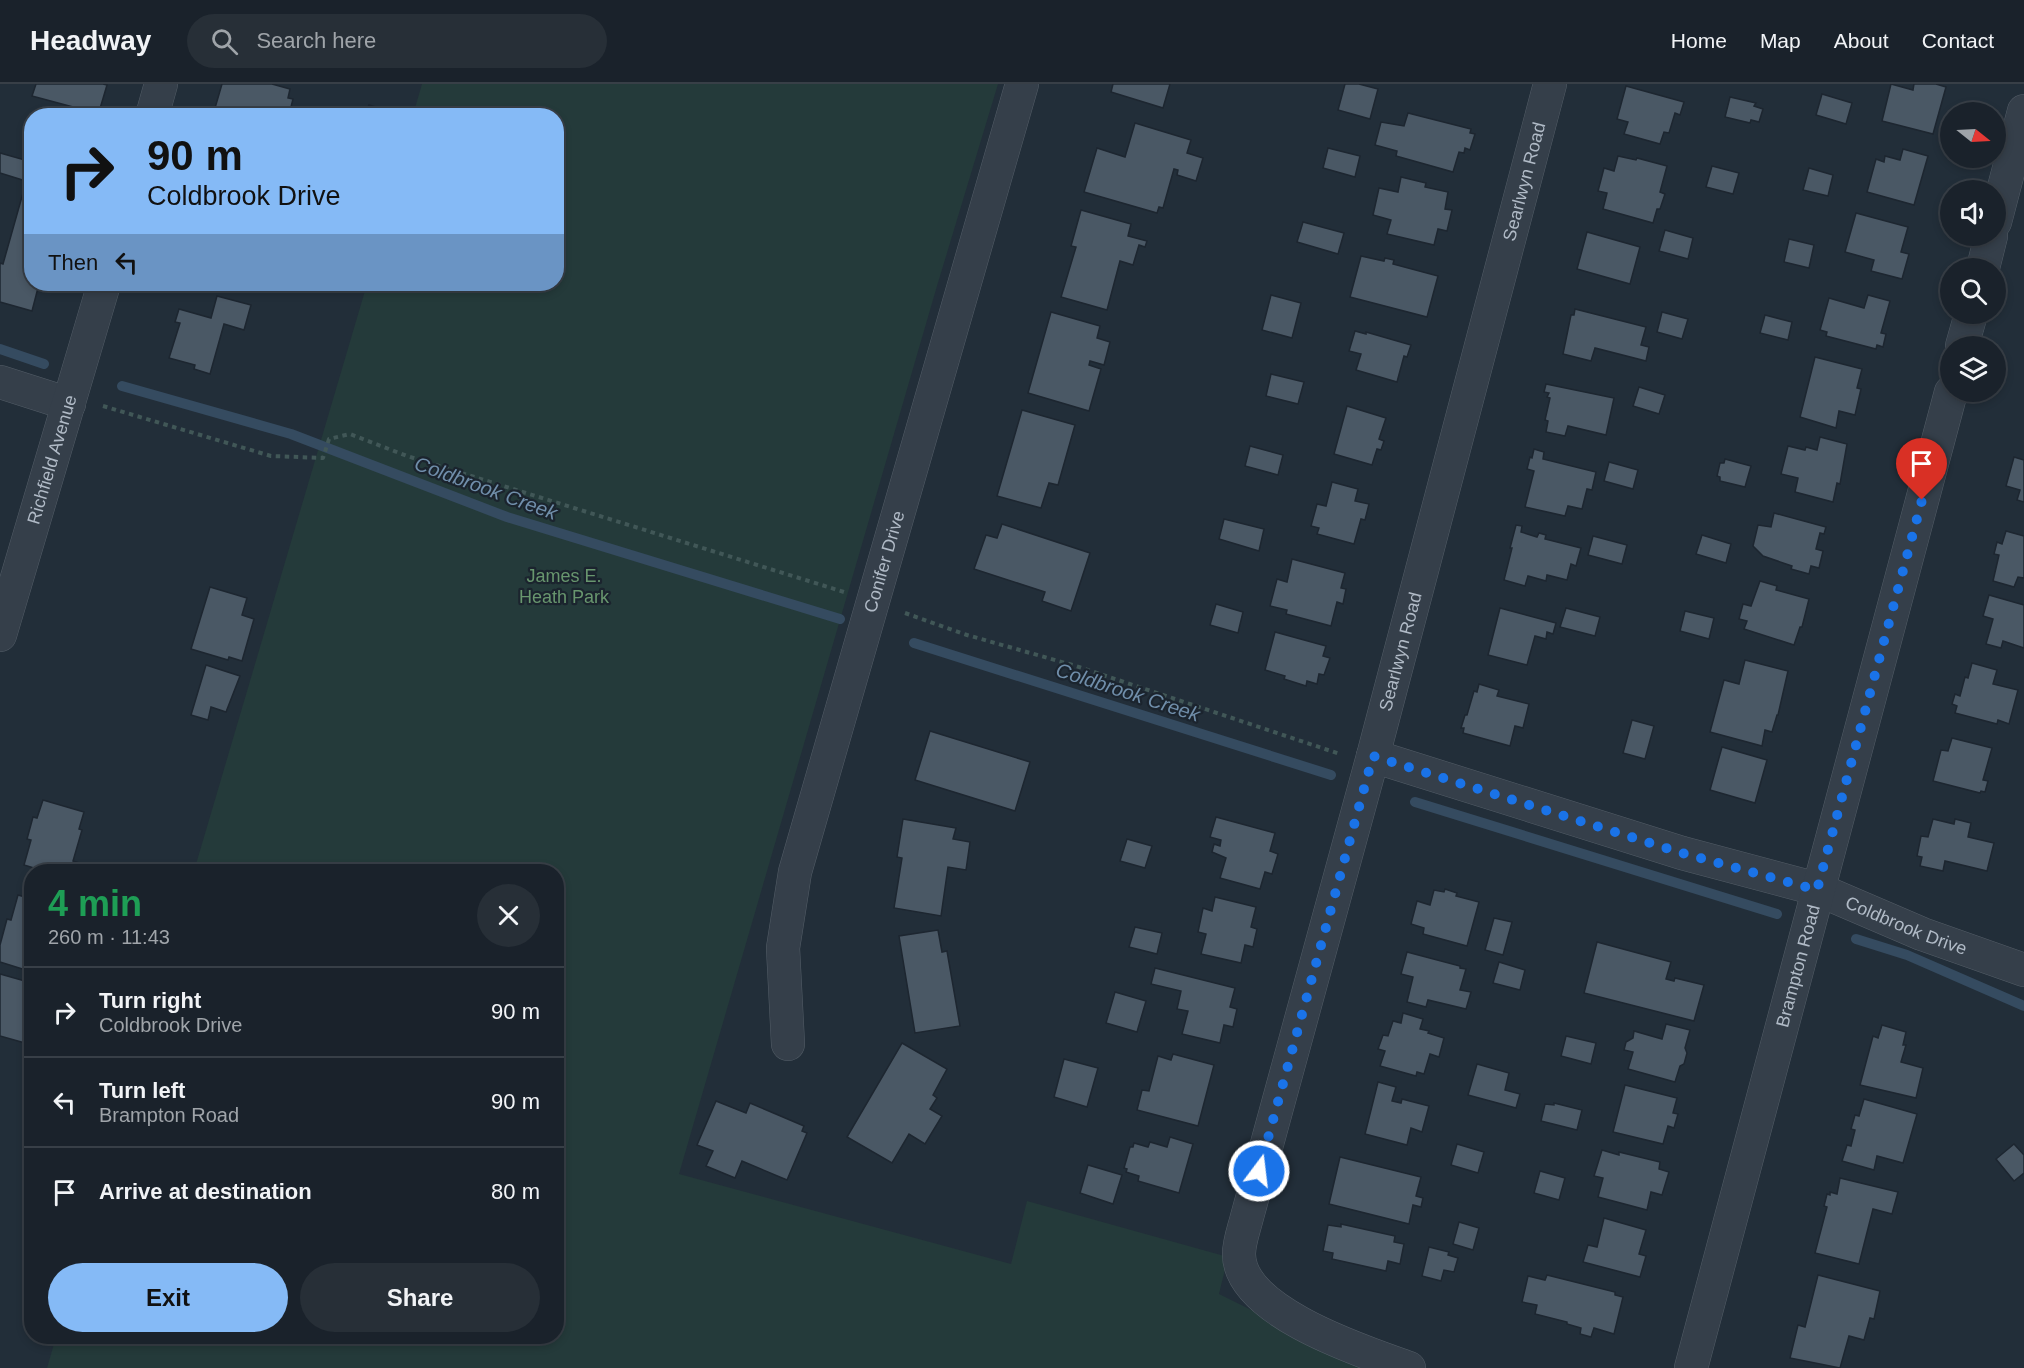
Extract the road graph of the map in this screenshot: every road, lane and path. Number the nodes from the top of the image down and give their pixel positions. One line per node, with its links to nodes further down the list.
1 (161, 84): 4 (street)
2 (1022, 84): 16 (street, Conifer Drive)
3 (1550, 84): 13 (street, Searlwyn Road)
4 (154, 108)
5 (2024, 111): 6 (street)
6 (2006, 180)
7 (102, 291): 10 (street, Richfield Avenue)
8 (0, 382): 10 (street)
9 (1948, 402): 14 (street, Brampton Road)
10 (69, 404): 11 (path); 12 (street, Richfield Avenue)
11 (329, 439)
12 (0, 635)
13 (1373, 756): 14 (street, Coldbrook Drive); 17 (street, Searlwyn Road)
14 (1817, 890): 15 (street, Coldbrook Drive); 18 (street, Brampton Road)
15 (2024, 970)
16 (788, 1044)
17 (1409, 1368)
18 (1691, 1368)

